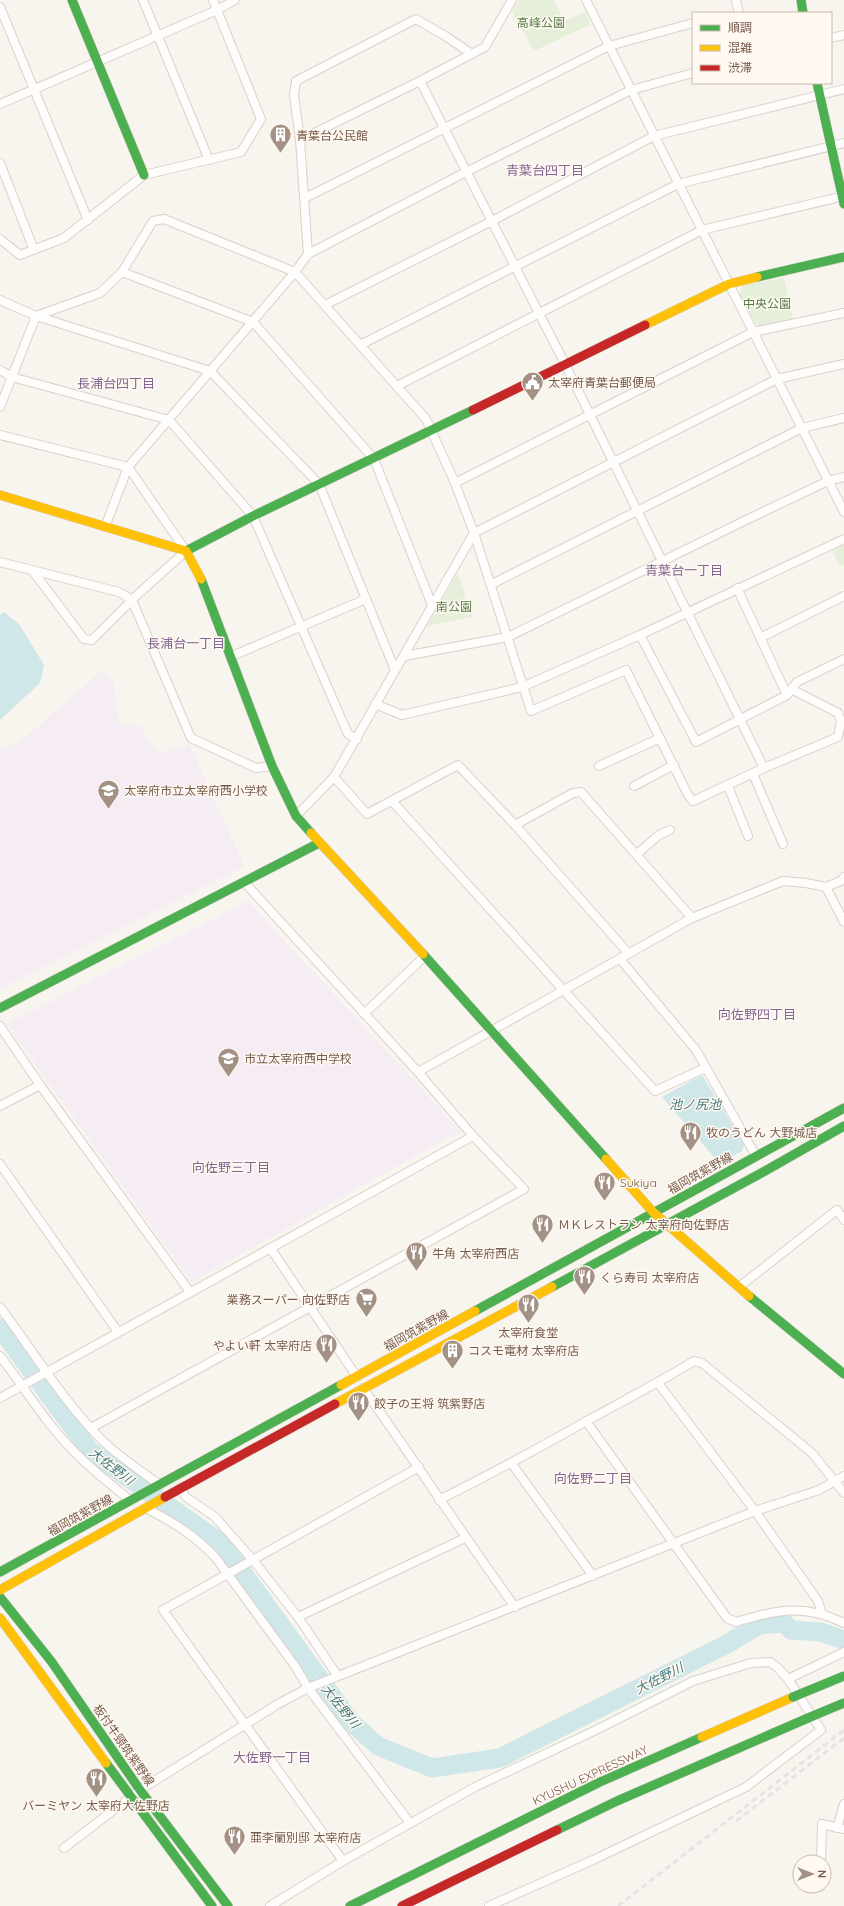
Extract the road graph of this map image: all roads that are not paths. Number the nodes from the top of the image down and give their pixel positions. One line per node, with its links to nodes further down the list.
1 (72, 0): 19 (main road)
2 (143, 0): 15 (street)
3 (213, 0): 10 (street)
4 (235, 0): 10 (street)
5 (512, 0): 18 (street)
6 (586, 0): 17 (street)
7 (736, 0): 11 (street)
8 (801, 0): 12 (main road)
9 (0, 7): 23 (street)
10 (217, 10): 15 (street); 33 (street)
11 (736, 12)
12 (803, 12)
13 (692, 23): 17 (street)
14 (844, 35): 16 (street)
15 (158, 36): 19 (street); 33 (street)
16 (832, 38)
17 (609, 46): 25 (street); 28 (street)
18 (472, 54): 21 (street); 30 (street)
19 (97, 62): 23 (street); 36 (main road)
20 (692, 73): 25 (street)
21 (420, 81): 28 (street); 30 (street)
22 (817, 84): 26 (main road)
23 (34, 89): 27 (street); 40 (street)
24 (844, 89): 26 (street)
25 (631, 90): 29 (street); 35 (street)
26 (819, 95): 29 (street); 32 (main road)
27 (0, 104)
28 (444, 127): 35 (street); 38 (street)
29 (654, 136): 37 (street); 41 (street)
30 (300, 140): 38 (street)
31 (844, 143): 32 (street)
32 (831, 146): 37 (street); 39 (main road)
33 (209, 160): 36 (street)
34 (0, 163): 44 (street)
35 (466, 172): 41 (street); 45 (street)
36 (144, 175): 40 (street)
37 (678, 184): 42 (street); 47 (street)
38 (305, 198): 45 (street)
39 (843, 198): 42 (street)
40 (88, 220): 44 (street)
41 (492, 221): 47 (street); 52 (street)
42 (702, 230): 50 (street); 53 (street)
43 (0, 239): 44 (street)
44 (34, 250)
45 (308, 254): 49 (street)
46 (844, 257): 50 (main road)
47 (515, 266): 53 (street); 58 (street)
48 (122, 272): 49 (street); 55 (street); 56 (street)
49 (295, 272): 52 (street); 56 (street)
50 (729, 284): 57 (street); 59 (main road)
51 (0, 300): 55 (street)
52 (325, 305): 58 (street)
53 (538, 312): 59 (street); 65 (street)
54 (844, 314): 57 (street)
55 (36, 316): 62 (street); 63 (street)
56 (252, 322): 62 (street); 73 (street)
57 (753, 332): 64 (street); 67 (street)
58 (360, 345): 65 (street)
59 (565, 364): 67 (street); 71 (main road)
60 (844, 364): 64 (street)
61 (0, 370): 63 (street)
62 (210, 371): 69 (street); 79 (street)
63 (12, 376): 66 (street); 69 (street)
64 (777, 379): 70 (street); 74 (street)
65 (397, 386): 71 (street)
66 (0, 407)
67 (590, 414): 74 (street); 78 (street)
68 (844, 418): 70 (street)
69 (169, 420): 75 (street); 83 (street)
70 (802, 428): 77 (street); 81 (street)
71 (432, 430): 73 (main road); 78 (street)
72 (0, 434): 75 (street)
73 (374, 459): 79 (main road); 96 (street)
74 (613, 461): 81 (street); 85 (street)
75 (128, 467): 84 (street); 87 (street)
76 (844, 477): 77 (street)
77 (828, 481): 82 (street); 89 (street)
78 (455, 483): 85 (street)
79 (319, 484): 83 (main road); 94 (street)
80 (0, 495): 84 (main road)
81 (638, 511): 89 (street); 91 (street)
82 (844, 512)
83 (253, 516): 87 (main road); 98 (street)
84 (105, 527): 87 (main road)
85 (474, 533): 91 (street); 96 (street)
86 (844, 539): 92 (street)
87 (186, 551): 95 (street); 102 (main road)
88 (0, 562): 90 (street)
89 (663, 562): 97 (street); 100 (street)
90 (32, 570): 95 (street); 95 (street)
91 (492, 584): 100 (street)
92 (737, 588): 97 (street); 101 (street)
93 (844, 596): 101 (street)
94 (366, 599): 98 (street); 105 (street)
95 (132, 600): 113 (street)
96 (432, 605): 103 (street)
97 (687, 612): 99 (street); 109 (street)
98 (302, 626): 102 (street); 111 (street)
99 (640, 635): 106 (street); 109 (street)
100 (508, 638): 103 (street); 106 (street)
101 (760, 638): 107 (street)
102 (232, 656): 113 (main road)
103 (404, 656): 105 (street)
104 (844, 659): 107 (street)
105 (395, 670): 108 (street)
106 (522, 687): 108 (street); 110 (street)
107 (790, 692): 109 (street); 115 (street)
108 (375, 704): 111 (street)
109 (740, 720): 115 (street)
110 (660, 738): 112 (street); 114 (street)
111 (357, 739): 117 (street)
112 (674, 765): 118 (street); 119 (street)
113 (272, 766): 121 (main road)
114 (599, 766)
115 (764, 768): 116 (street)
116 (753, 774): 119 (street); 126 (street)
117 (334, 777): 120 (street); 121 (street)
118 (634, 786)
119 (728, 786): 124 (street)
120 (392, 802): 122 (street); 136 (street)
121 (296, 816): 125 (main road)
122 (515, 825): 127 (street); 133 (street)
123 (670, 830): 127 (street)
124 (748, 836)
125 (319, 843): 129 (main road); 134 (main road)
126 (783, 844)
127 (637, 854): 131 (street)
128 (844, 876): 130 (street)
129 (244, 882): 137 (main road); 138 (street)
130 (826, 887): 131 (street); 132 (street)
131 (692, 918): 133 (street)
132 (844, 922)
133 (629, 954): 135 (street)
134 (425, 956): 138 (street); 140 (main road)
135 (620, 958): 136 (street); 141 (street)
136 (564, 990): 140 (street); 141 (street)
137 (0, 1008)
138 (364, 1014): 142 (street)
139 (0, 1026): 143 (street)
140 (491, 1031): 142 (street); 150 (main road)
141 (705, 1068): 148 (street)
142 (418, 1072): 147 (street)
143 (40, 1085): 144 (street); 155 (street)
144 (0, 1106)
145 (844, 1108): 148 (main road, 福岡筑紫野線)
146 (844, 1126): 152 (main road)
147 (473, 1136): 153 (street); 157 (street)
148 (756, 1156): 150 (main road, 福岡筑紫野線)
149 (0, 1164): 158 (street)
150 (653, 1212): 152 (main road); 163 (main road, 福岡筑紫野線)
151 (844, 1220): 154 (street)
152 (666, 1224): 154 (main road); 166 (main road)
153 (271, 1250): 155 (street); 157 (street)
154 (739, 1287): 160 (main road)
155 (190, 1292): 158 (street)
156 (0, 1307): 161 (street)
157 (309, 1308): 163 (street); 169 (street)
158 (118, 1332): 161 (street)
159 (0, 1356): 165 (street)
160 (840, 1365): 162 (main road)
161 (47, 1372): 165 (street); 169 (street)
162 (844, 1374)
163 (357, 1377): 174 (main road, 福岡筑紫野線)
164 (658, 1383): 168 (street); 173 (street); 180 (street)
165 (24, 1386): 167 (street); 178 (street)
166 (364, 1388): 171 (street); 175 (main road)
167 (0, 1398)
168 (586, 1421): 170 (street); 182 (street)
169 (91, 1428): 174 (street)
170 (512, 1464): 177 (street); 186 (street)
171 (419, 1467): 177 (street); 183 (street)
172 (844, 1476): 173 (street)
173 (835, 1481): 176 (street); 180 (street)
174 (160, 1485): 178 (main road, 福岡筑紫野線)
175 (180, 1488): 179 (main road); 183 (street)
176 (844, 1493)
177 (439, 1500): 181 (street)
178 (131, 1501): 184 (main road, 福岡筑紫野線)
179 (146, 1508): 185 (street); 187 (main road)
180 (755, 1511): 182 (street); 190 (street)
181 (465, 1538): 189 (street); 191 (street)
182 (674, 1543): 186 (street); 190 (street)
183 (250, 1562): 185 (street); 191 (street)
184 (0, 1572)
185 (231, 1573): 198 (street); 200 (street)
186 (593, 1576): 189 (street)
187 (0, 1590)
188 (0, 1597): 201 (main road, 板付牛頸筑紫野線)
189 (516, 1607): 195 (street)
190 (822, 1614): 193 (street)
191 (298, 1617): 195 (street)
192 (0, 1618): 202 (main road, 板付牛頸筑紫野線)
193 (844, 1623)
194 (844, 1652): 197 (street)
195 (334, 1676): 198 (street)
196 (844, 1676): 212 (main road, KYUSHU EXPRESSWAY, bridge)
197 (788, 1679): 204 (street); 214 (street)
198 (311, 1686): 200 (street); 204 (street)
199 (844, 1703): 213 (main road, bridge)
200 (244, 1725): 201 (street); 208 (street)
201 (140, 1790): 202 (street); 210 (main road, 板付牛頸筑紫野線)
202 (131, 1797): 206 (street); 209 (main road, 板付牛頸筑紫野線)
203 (844, 1804): 205 (street)
204 (410, 1824): 208 (street)
205 (841, 1828): 207 (street)
206 (64, 1848)
207 (821, 1854)
208 (343, 1861): 211 (street)
209 (212, 1906)
210 (228, 1906)
211 (270, 1906)
212 (350, 1906)
213 (402, 1906)
214 (489, 1906)

